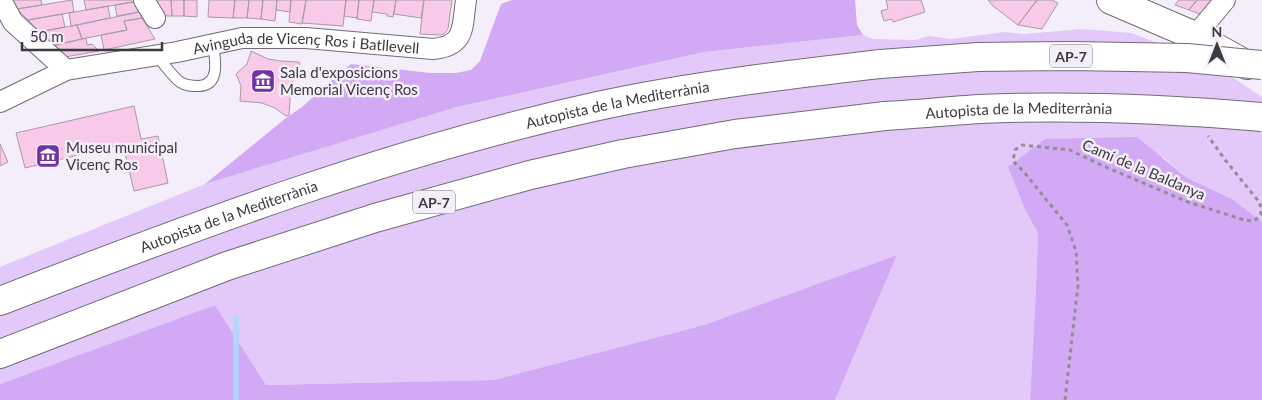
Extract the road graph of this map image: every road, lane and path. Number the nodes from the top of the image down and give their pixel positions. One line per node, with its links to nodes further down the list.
1 (0, 0): 11 (street)
2 (144, 0): 6 (street)
3 (466, 0): 8 (street, Avinguda de Vicenç Ros i Batllevell)
4 (1111, 0): 7 (main road)
5 (1224, 0): 7 (street)
6 (155, 18)
7 (1195, 36): 12 (main road)
8 (213, 44): 9 (street, Avinguda de Vicenç Ros i Batllevell); 9 (lane)
9 (157, 56): 11 (street, Avinguda de Vicenç Ros i Batllevell)
10 (1262, 65): 16 (main road, Autopista de la Mediterrània / AP-7, bridge)
11 (66, 70): 13 (street, Avinguda de Vicenç Ros i Batllevell)
12 (1262, 73)
13 (0, 102)
14 (1262, 117): 17 (main road, Autopista de la Mediterrània / AP-7, bridge)
15 (1207, 134): 18 (path, Camí de la Baldanya)
16 (0, 302)
17 (0, 354)
18 (1065, 400)

